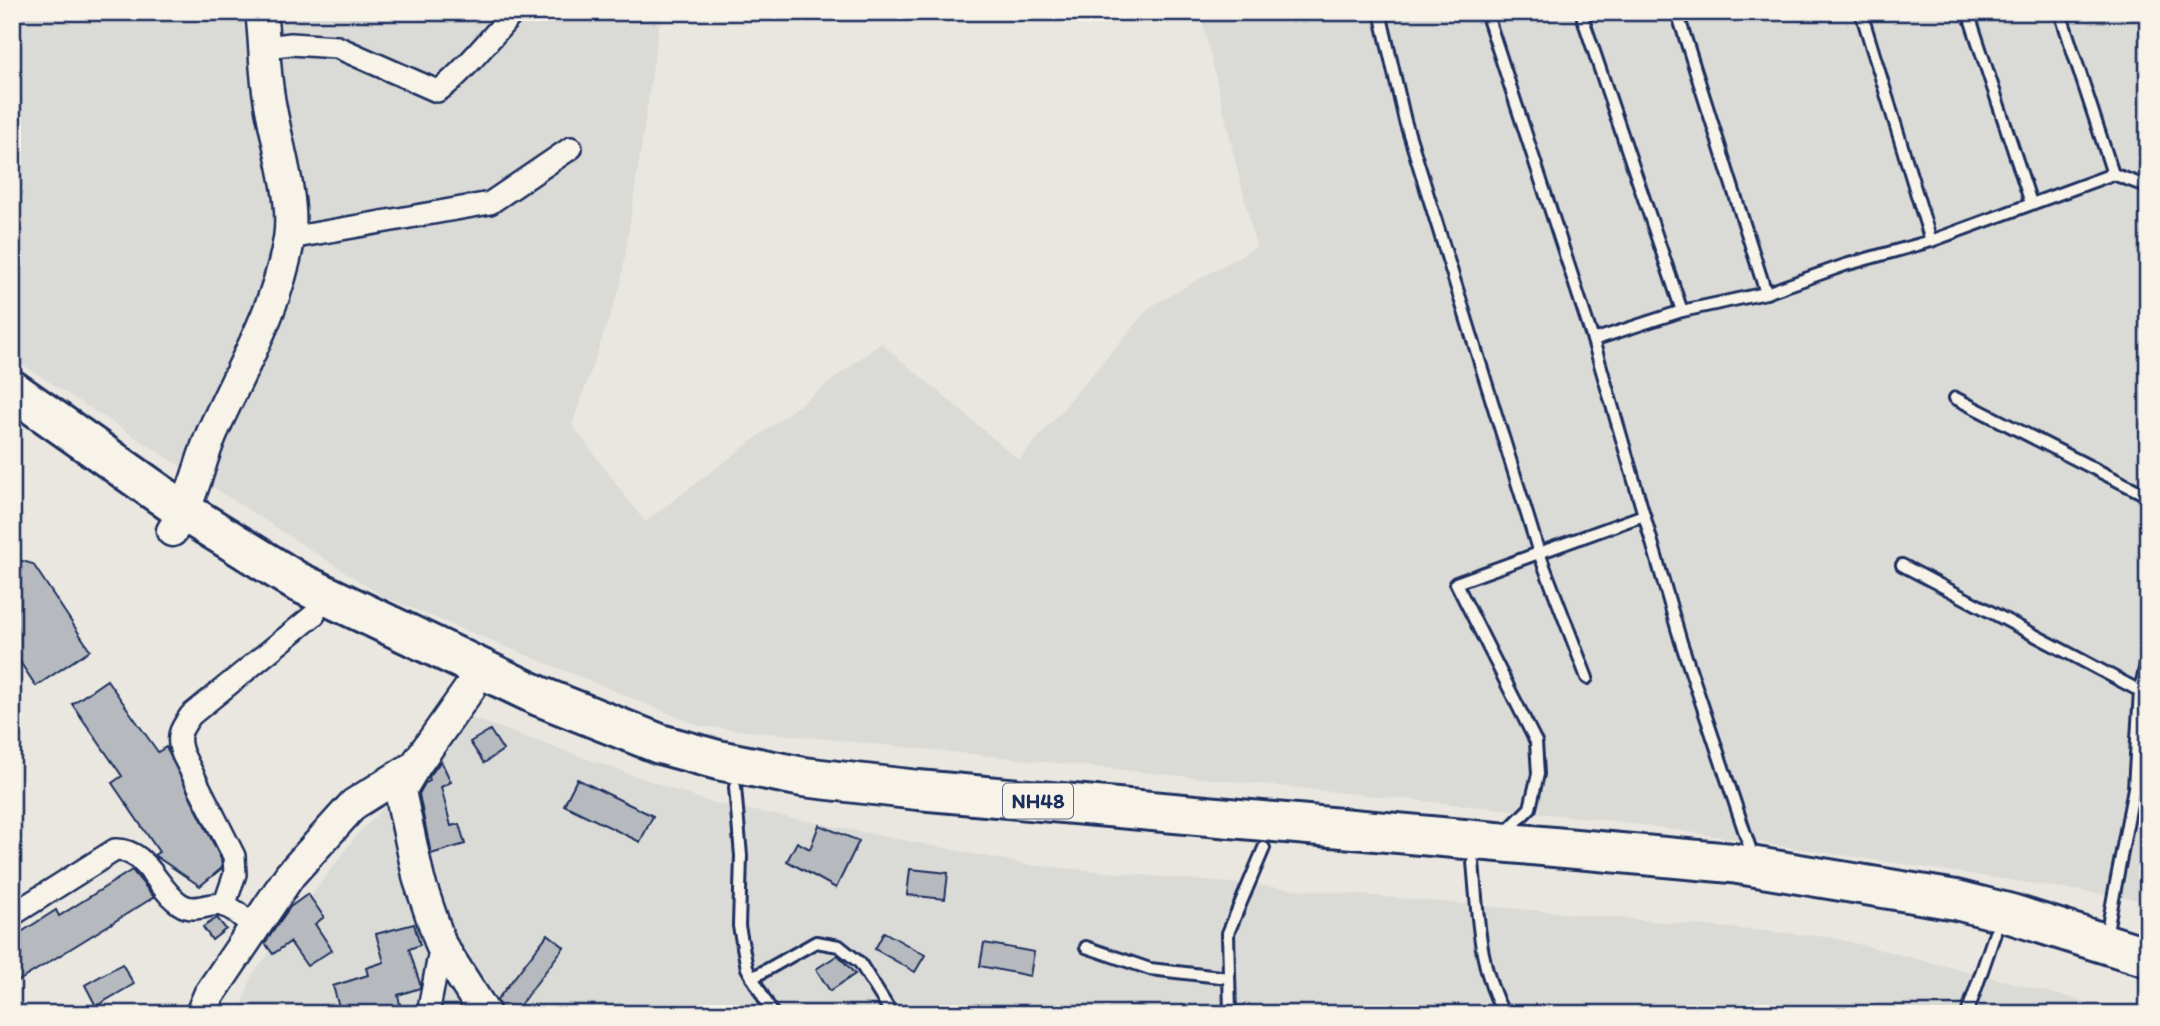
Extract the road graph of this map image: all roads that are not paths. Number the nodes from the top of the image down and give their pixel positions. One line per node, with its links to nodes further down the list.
1 (261, 12): 10 (street)
2 (514, 12): 10 (street)
3 (1380, 12): 26 (lane)
4 (1486, 12): 19 (lane)
5 (1677, 12): 17 (lane)
6 (1861, 12): 16 (lane)
7 (1968, 12): 14 (lane)
8 (2060, 12): 12 (lane)
9 (1583, 19): 18 (lane)
10 (267, 47): 15 (street)
11 (571, 148): 15 (street)
12 (2113, 174): 13 (lane); 14 (lane)
13 (2148, 187)
14 (2031, 203): 16 (lane)
15 (290, 238): 25 (street)
16 (1931, 241): 17 (lane)
17 (1766, 293): 18 (lane)
18 (1682, 310): 19 (lane)
19 (1594, 340): 24 (lane)
20 (12, 390): 25 (highway, NH48)
21 (1955, 398): 23 (lane)
22 (12, 417): 25 (highway, NH48)
23 (2148, 496)
24 (1644, 514): 26 (lane); 38 (lane)
25 (179, 522): 28 (highway, NH48); 29 (highway, NH48)
26 (1539, 553): 32 (lane); 37 (lane)
27 (1902, 565): 33 (lane)
28 (314, 615): 29 (highway, NH48); 39 (street)
29 (379, 633): 31 (highway, NH48)
30 (2148, 655): 33 (lane)
31 (473, 677): 34 (street); 35 (highway, NH48); 37 (highway, NH48)
32 (1587, 678)
33 (2140, 691): 43 (lane)
34 (415, 766): 41 (street); 44 (street)
35 (735, 787): 36 (highway, NH48); 47 (lane)
36 (1264, 848): 37 (highway, NH48); 48 (lane)
37 (1485, 852): 38 (highway, NH48); 57 (lane)
38 (1755, 878): 42 (highway, NH48); 43 (highway, NH48)
39 (224, 906): 40 (street); 41 (street)
40 (12, 915)
41 (254, 927): 51 (street)
42 (1995, 933): 49 (highway, NH48); 58 (lane)
43 (2105, 942): 46 (highway, NH48)
44 (442, 946): 52 (street); 53 (street)
45 (1086, 947): 48 (lane)
46 (2148, 957)
47 (752, 978): 54 (lane); 55 (lane)
48 (1229, 978): 50 (lane)
49 (2148, 981)
50 (1230, 1013): 56 (lane)
51 (201, 1014)
52 (428, 1014)
53 (485, 1014)
54 (773, 1014)
55 (892, 1014)
56 (1245, 1014)
57 (1504, 1014)
58 (1967, 1014)

